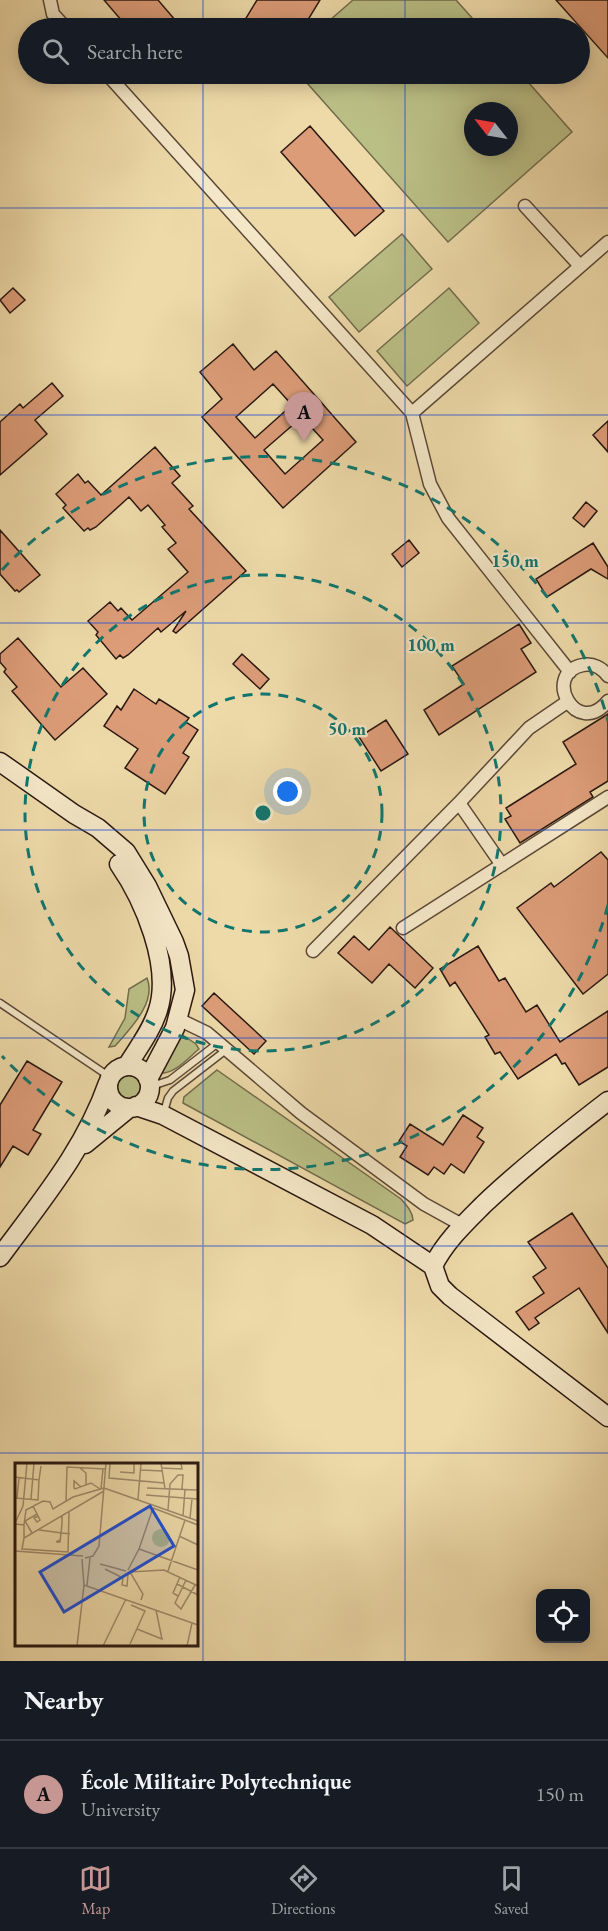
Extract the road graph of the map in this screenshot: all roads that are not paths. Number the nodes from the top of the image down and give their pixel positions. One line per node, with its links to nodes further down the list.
1 (50, 0): 2 (street)
2 (57, 18)
3 (116, 84): 7 (street)
4 (525, 206): 6 (street)
5 (608, 242): 6 (street)
6 (580, 266): 7 (street)
7 (412, 413): 9 (street)
8 (607, 670): 9 (street)
9 (570, 672): 10 (street)
10 (567, 702): 11 (street); 14 (street)
11 (608, 702)
12 (0, 762): 15 (main road)
13 (608, 797): 16 (street)
14 (459, 803): 16 (street); 18 (street)
15 (74, 814): 20 (main road); 22 (main road)
16 (502, 865): 17 (street)
17 (403, 928)
18 (313, 951)
19 (0, 1003): 23 (lane)
20 (178, 1019): 21 (street); 24 (main road)
21 (222, 1046): 24 (lane); 27 (lane); 29 (street)
22 (127, 1066): 23 (main road); 24 (main road)
23 (109, 1080): 26 (main road); 28 (main road)
24 (149, 1086): 26 (main road); 27 (main road)
25 (608, 1101): 29 (main road)
26 (132, 1107): 27 (main road); 28 (main road)
27 (163, 1115): 31 (main road)
28 (75, 1154): 30 (main road)
29 (462, 1225): 31 (main road)
30 (0, 1257)
31 (434, 1266): 32 (main road)
32 (608, 1417)

